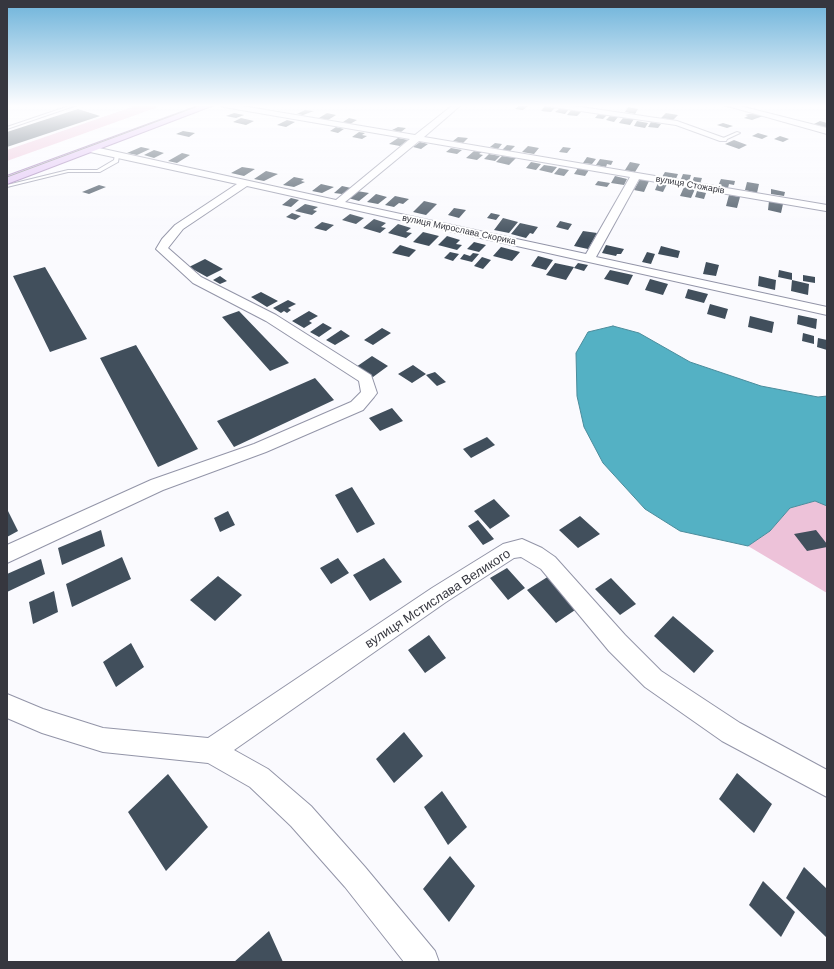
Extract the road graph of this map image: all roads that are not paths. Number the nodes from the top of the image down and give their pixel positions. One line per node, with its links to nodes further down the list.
1 (59, 150): 7 (main road)
2 (87, 150): 9 (main road)
3 (95, 150): 6 (street, вулиця Мирослава Скорика)
4 (402, 150): 12 (street)
5 (483, 150): 8 (street, вулиця Стожарів)
6 (118, 156): 10 (street, вулиця Мирослава Скорика); 11 (lane)
7 (7, 169)
8 (636, 176): 13 (street, вулиця Стожарів); 14 (street)
9 (7, 180)
10 (245, 183): 12 (street, вулиця Мирослава Скорика); 16 (street)
11 (7, 186)
12 (338, 203): 14 (street, вулиця Мирослава Скорика)
13 (826, 208)
14 (589, 258): 15 (street, вулиця Мирослава Скорика)
15 (827, 311)
16 (7, 554)
17 (7, 706): 18 (street)
18 (211, 751): 19 (street, вулиця Мстислава Великого); 20 (street)
19 (827, 784)
20 (424, 962)

